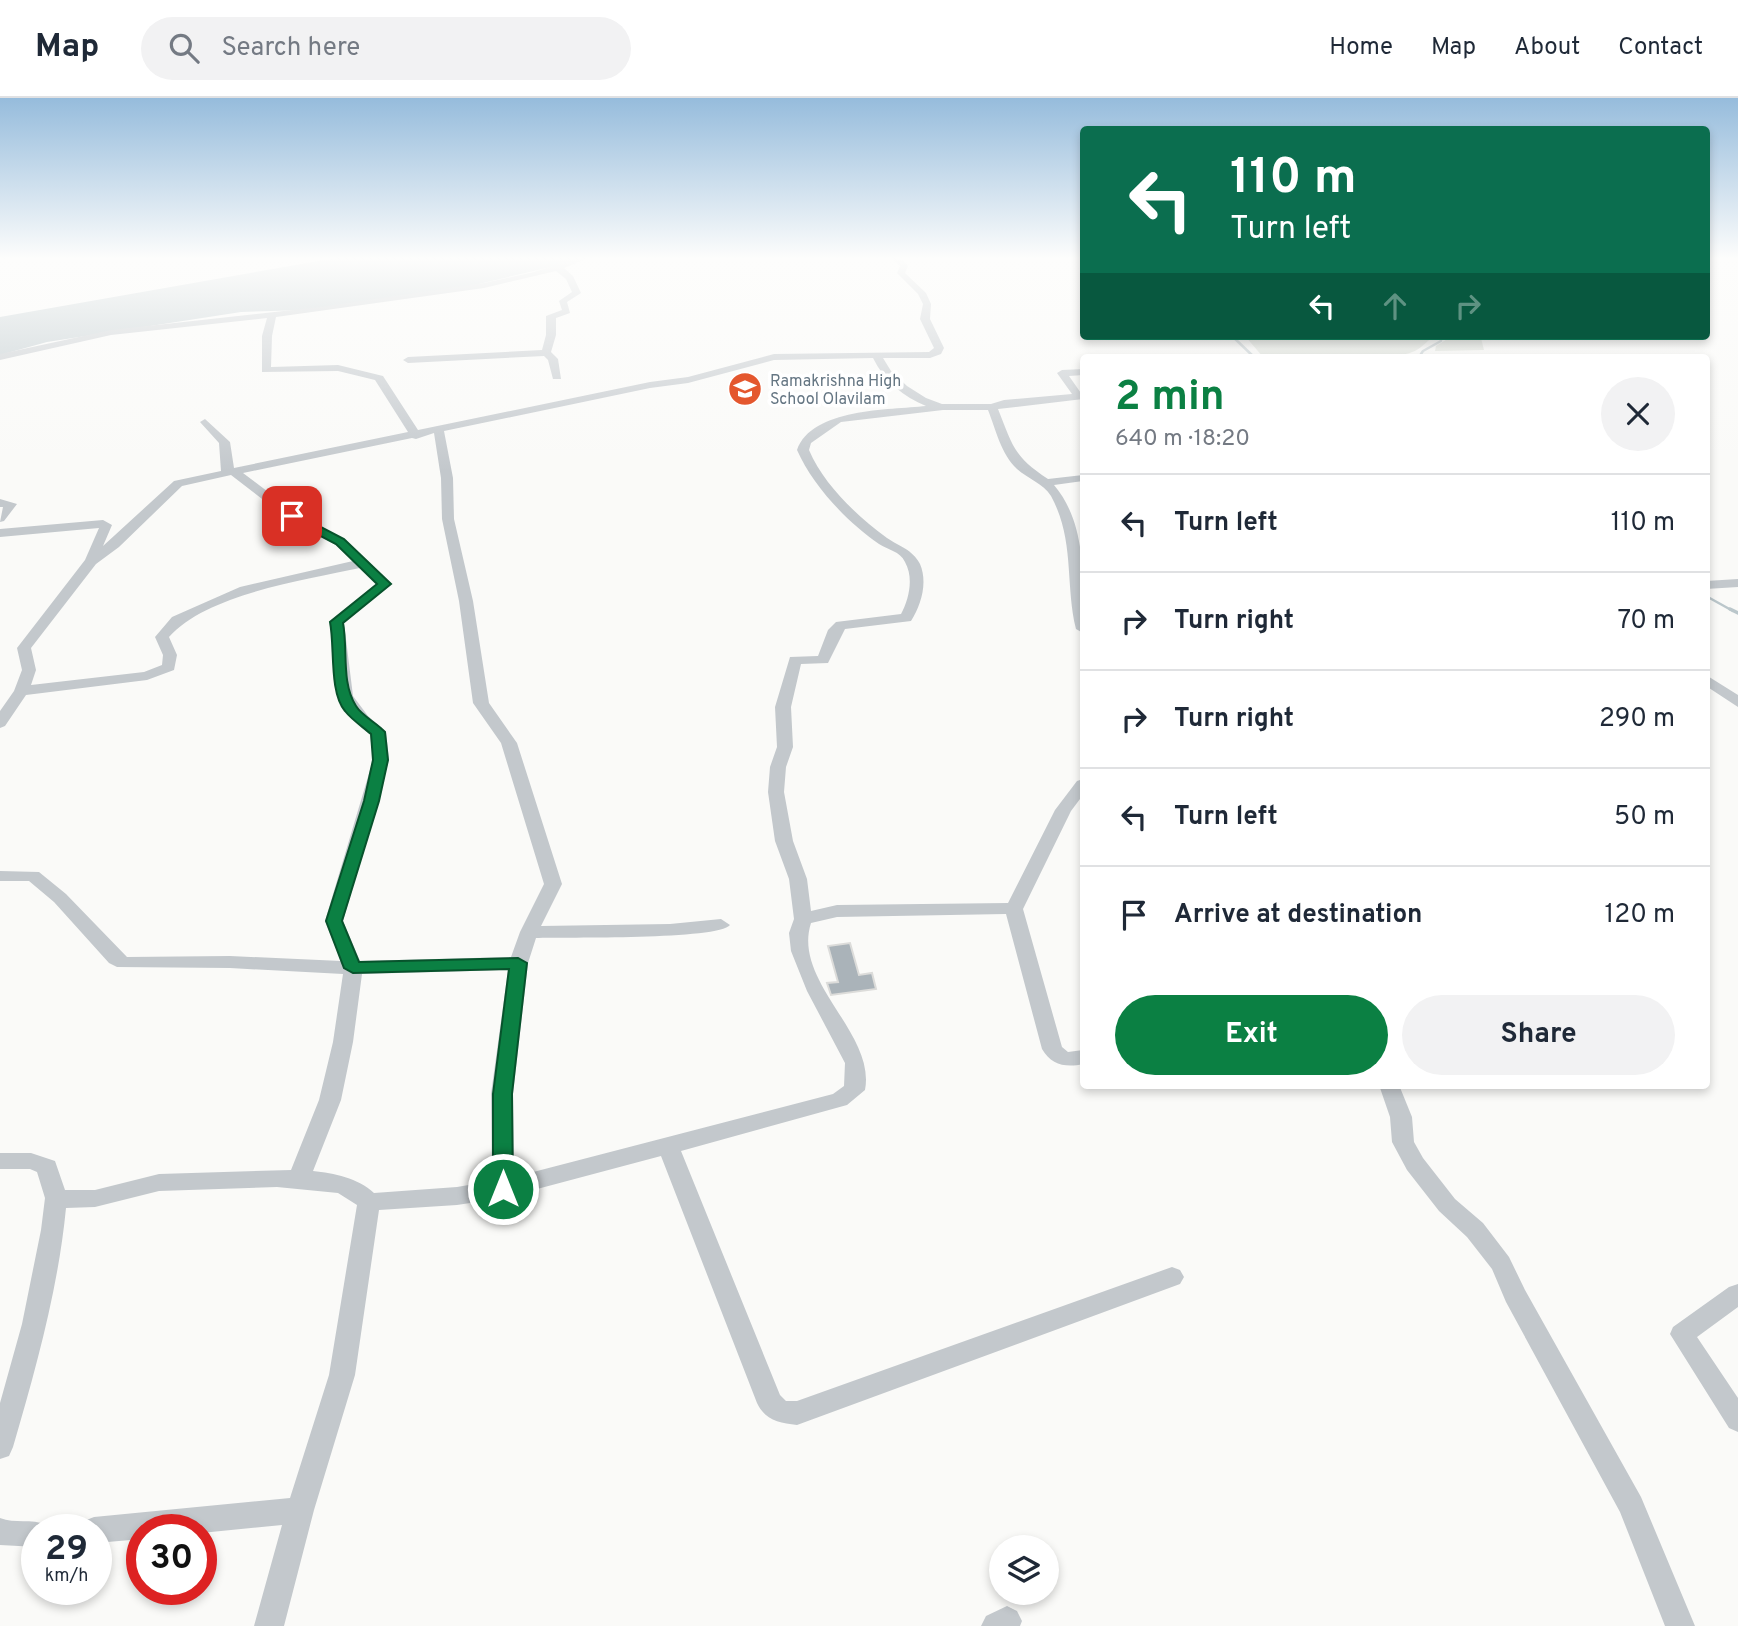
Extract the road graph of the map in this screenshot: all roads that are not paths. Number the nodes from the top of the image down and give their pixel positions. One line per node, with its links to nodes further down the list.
1 (148, 328): 7 (street)
2 (269, 328): 15 (street)
3 (551, 328): 5 (street)
4 (929, 328): 6 (street)
5 (546, 353): 8 (street); 10 (street)
6 (877, 355): 11 (street); 14 (street)
7 (0, 357)
8 (408, 360)
9 (1080, 372): 12 (street)
10 (557, 377)
11 (944, 407): 12 (street); 37 (street)
12 (992, 407): 18 (street)
13 (205, 422): 16 (street)
14 (439, 431): 15 (street); 39 (street)
15 (416, 436): 16 (street)
16 (230, 472): 23 (street); 25 (street)
17 (1080, 478): 18 (street)
18 (1046, 483): 22 (street)
19 (0, 503): 20 (street)
20 (0, 517)
21 (0, 533): 23 (street)
22 (1078, 536): 24 (street)
23 (91, 561): 31 (street)
24 (1080, 561)
25 (363, 563): 31 (street); 41 (street)
26 (1080, 581): 29 (street)
27 (1738, 583): 28 (street)
28 (1710, 585)
29 (1080, 617)
30 (1710, 682): 32 (street)
31 (21, 691): 33 (street)
32 (1738, 702)
33 (0, 723)
34 (1080, 787): 36 (street)
35 (0, 876): 41 (street)
36 (1014, 909): 37 (street); 42 (street)
37 (803, 919): 44 (street)
38 (721, 925): 39 (street)
39 (529, 932): 40 (street)
40 (518, 963): 41 (street); 47 (street)
41 (353, 968): 46 (street)
42 (1080, 1058)
43 (1390, 1089): 59 (street)
44 (668, 1145): 47 (street); 50 (street)
45 (0, 1161): 48 (street)
46 (299, 1178): 48 (street); 49 (street)
47 (503, 1189): 49 (street)
48 (56, 1198): 53 (street)
49 (369, 1202): 54 (street)
50 (1172, 1277)
51 (1738, 1294): 52 (street)
52 (1738, 1420)
53 (0, 1447)
54 (300, 1510): 55 (street); 58 (street)
55 (112, 1528)
56 (0, 1531): 57 (street)
57 (21, 1534)
58 (269, 1626)
59 (1680, 1626)

